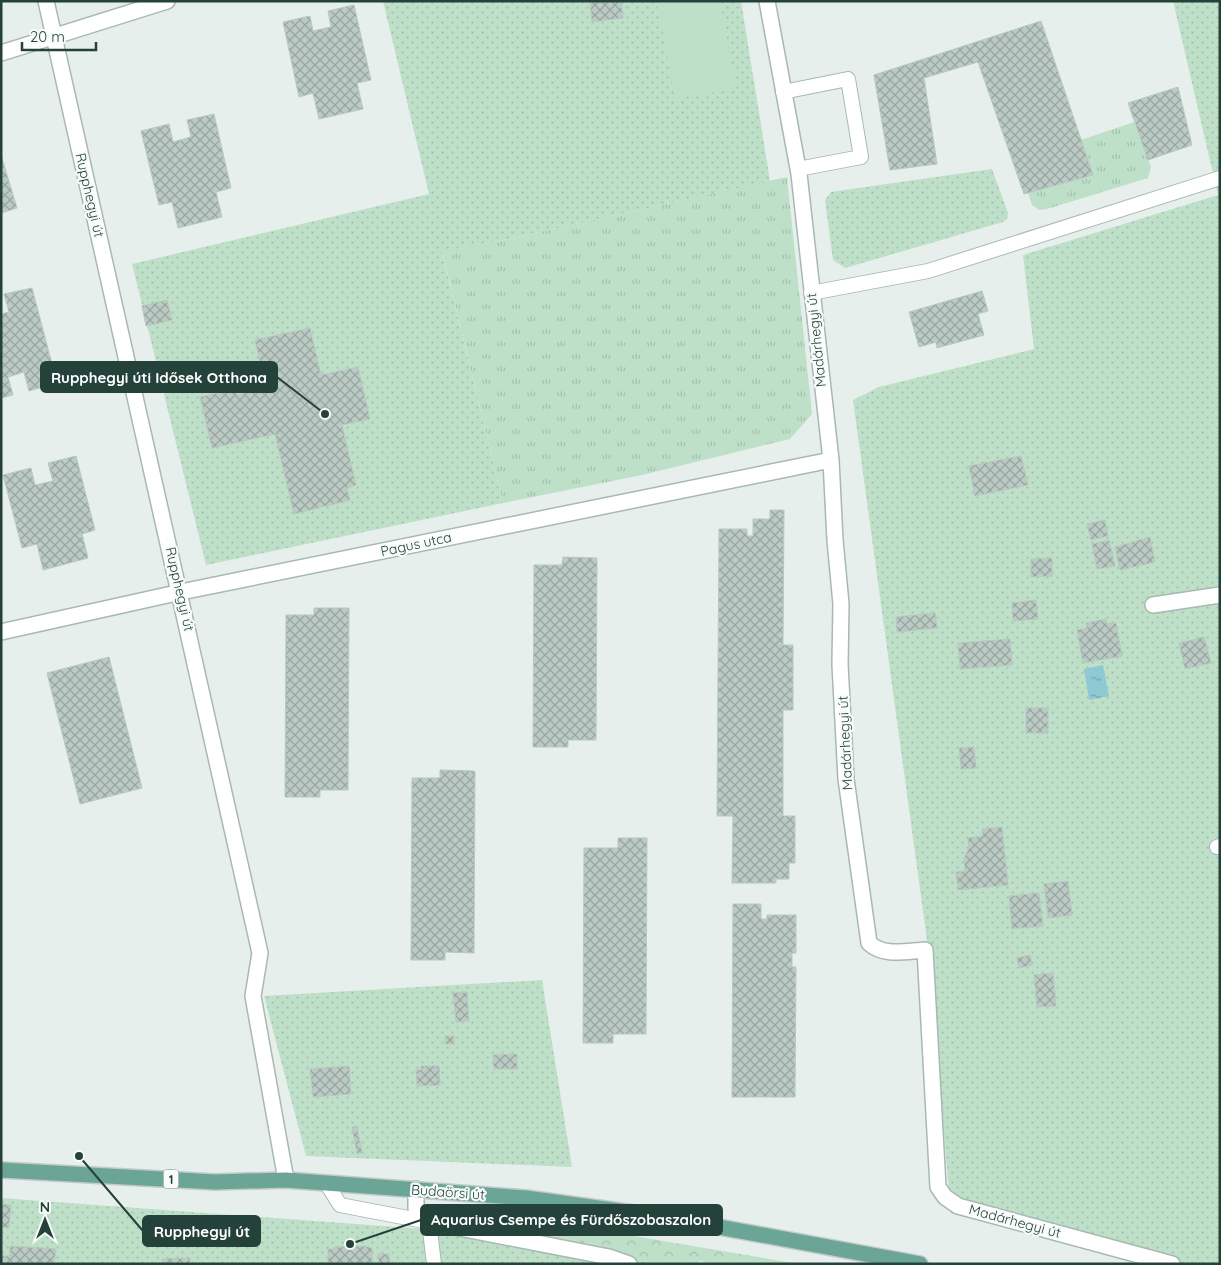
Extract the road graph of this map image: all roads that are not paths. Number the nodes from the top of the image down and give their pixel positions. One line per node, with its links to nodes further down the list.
1 (46, 1): 4 (street, Rupphegyi út)
2 (167, 1): 4 (street)
3 (767, 1): 6 (street, Madárhegyi út)
4 (53, 37): 5 (street); 11 (street, Rupphegyi út)
5 (1, 53)
6 (784, 92): 7 (street, Madárhegyi út); 7 (lane)
7 (798, 169): 9 (street, Madárhegyi út)
8 (1220, 178): 9 (lane)
9 (811, 293): 10 (street, Madárhegyi út)
10 (832, 460): 11 (street, Pagus utca); 23 (street, Madárhegyi út)
11 (181, 592): 14 (street, Pagus utca); 16 (street, Rupphegyi út)
12 (1220, 594): 13 (street)
13 (1154, 605)
14 (1, 632)
15 (1, 1170): 16 (main road, Budaörsi út / 1)
16 (286, 1180): 17 (main road, Budaörsi út / 1)
17 (327, 1184): 18 (main road, Budaörsi út / 1); 19 (lane)
18 (416, 1189): 19 (street); 22 (main road, Budaörsi út / 1)
19 (429, 1222): 20 (lane); 21 (street)
20 (434, 1264)
21 (629, 1264)
22 (920, 1264)
23 (1172, 1264)

